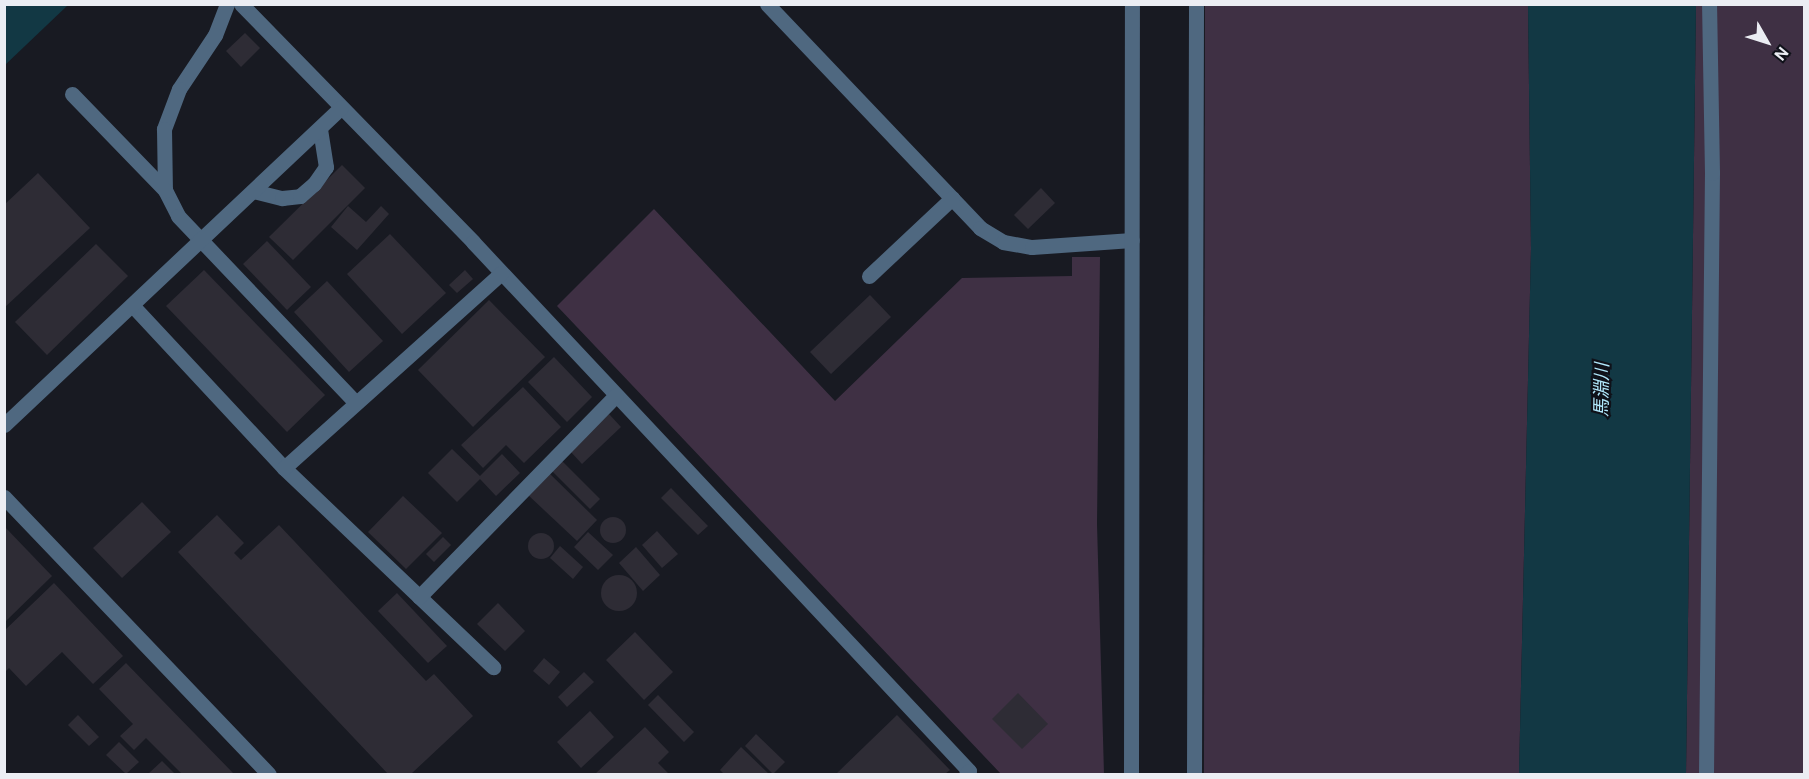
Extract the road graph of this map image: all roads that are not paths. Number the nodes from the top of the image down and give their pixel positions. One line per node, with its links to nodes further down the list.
1 (227, 4): 10 (street)
2 (241, 4): 8 (street)
3 (767, 4): 12 (street)
4 (1132, 4): 14 (street)
5 (1196, 4): 28 (street)
6 (1708, 4): 29 (street)
7 (72, 94): 10 (street)
8 (341, 107): 9 (street); 15 (street)
9 (320, 128): 11 (street); 11 (street)
10 (165, 190): 13 (street)
11 (253, 191): 13 (street)
12 (952, 198): 14 (street); 16 (street)
13 (201, 239): 17 (street); 19 (street)
14 (1132, 240): 27 (street)
15 (501, 273): 18 (street); 19 (street)
16 (869, 276)
17 (132, 305): 20 (street); 21 (street)
18 (616, 395): 23 (street); 25 (street)
19 (356, 404): 21 (street)
20 (4, 425)
21 (284, 468): 23 (street)
22 (4, 497): 26 (street)
23 (419, 597): 24 (street)
24 (493, 667)
25 (969, 773)
26 (269, 774)
27 (1131, 774)
28 (1194, 774)
29 (1706, 774)

